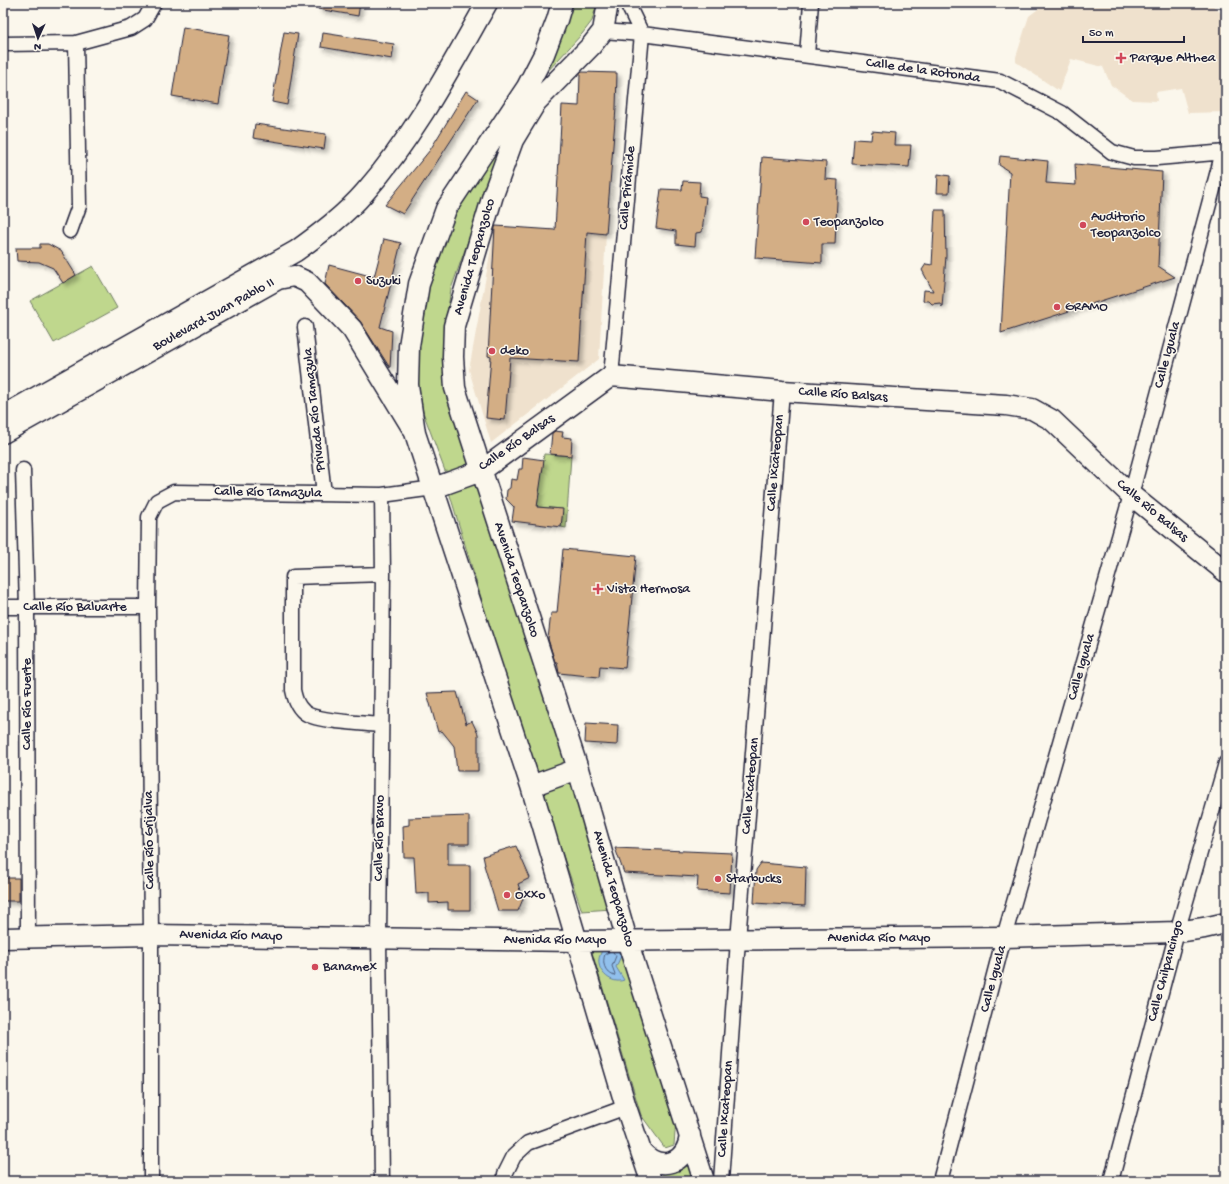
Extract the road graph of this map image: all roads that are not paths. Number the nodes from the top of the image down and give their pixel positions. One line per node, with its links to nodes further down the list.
1 (154, 3): 9 (street)
2 (487, 3): 17 (street, Boulevard Juan Pablo II)
3 (562, 3): 19 (street)
4 (608, 3): 7 (street)
5 (627, 3): 8 (street)
6 (811, 3): 11 (street)
7 (603, 32): 8 (street, Calle de la Rotonda); 21 (street, Avenida Teopanzolco)
8 (642, 34): 11 (street, Calle de la Rotonda); 15 (street, Calle Pirámide)
9 (76, 43): 10 (street); 13 (street)
10 (3, 44)
11 (807, 55): 12 (street, Calle de la Rotonda)
12 (1224, 152): 25 (street, Calle Iguala)
13 (70, 231)
14 (305, 327): 23 (street, Privada Río Tamazula)
15 (611, 376): 16 (street, Calle Río Balsas); 21 (street, Calle Río Balsas)
16 (782, 391): 25 (street, Calle Río Balsas); 45 (street, Calle Ixcateopan)
17 (3, 416)
18 (3, 433): 19 (street, Boulevard Juan Pablo II)
19 (415, 433): 22 (street)
20 (22, 470): 30 (street, Calle Río Fuerte)
21 (481, 471): 22 (street, Calle Río Balsas); 34 (street, Avenida Teopanzolco)
22 (434, 488): 24 (street, Calle Río Tamazula); 35 (street)
23 (324, 494): 24 (street, Calle Río Tamazula); 26 (street, Calle Río Tamazula)
24 (382, 495): 28 (street, Calle Río Bravo)
25 (1131, 495): 27 (street, Calle Río Balsas); 41 (street, Calle Iguala)
26 (157, 501): 31 (street, Calle Río Grijalva)
27 (1226, 572)
28 (383, 574): 32 (street, Calle Río Bravo); 32 (street)
29 (3, 606): 30 (street, Calle Río Baluarte)
30 (27, 607): 31 (street, Calle Río Baluarte); 40 (street, Calle Río Fuerte)
31 (148, 607): 39 (street, Calle Río Grijalva)
32 (381, 725): 43 (street, Calle Río Bravo)
33 (1226, 763): 38 (street, Calle Chilpancingo)
34 (578, 768): 35 (street); 44 (street, Avenida Teopanzolco)
35 (531, 786): 36 (street)
36 (565, 901): 46 (street); 47 (street)
37 (1226, 923): 38 (street, Avenida Río Mayo)
38 (1177, 932): 41 (street, Avenida Río Mayo); 57 (street, Calle Chilpancingo)
39 (151, 935): 40 (street, Avenida Río Mayo); 43 (street, Avenida Río Mayo); 52 (street, Calle Río Grijalva)
40 (28, 937): 42 (street, Avenida Río Mayo)
41 (1004, 937): 45 (street, Avenida Río Mayo); 56 (street, Calle Iguala)
42 (3, 938)
43 (379, 938): 46 (street, Avenida Río Mayo); 53 (street, Calle Río Bravo)
44 (627, 940): 45 (street, Avenida Río Mayo); 47 (street, Avenida Río Mayo); 49 (street, Avenida Teopanzolco)
45 (738, 940): 51 (street, Calle Ixcateopan)
46 (539, 941): 47 (street, Avenida Río Mayo)
47 (577, 941): 48 (street)
48 (626, 1107): 50 (street); 54 (street)
49 (690, 1135): 50 (street); 51 (street, Avenida Teopanzolco)
50 (641, 1151): 55 (street)
51 (709, 1180)
52 (151, 1181)
53 (382, 1181)
54 (505, 1181)
55 (651, 1181)
56 (940, 1181)
57 (1111, 1181)

